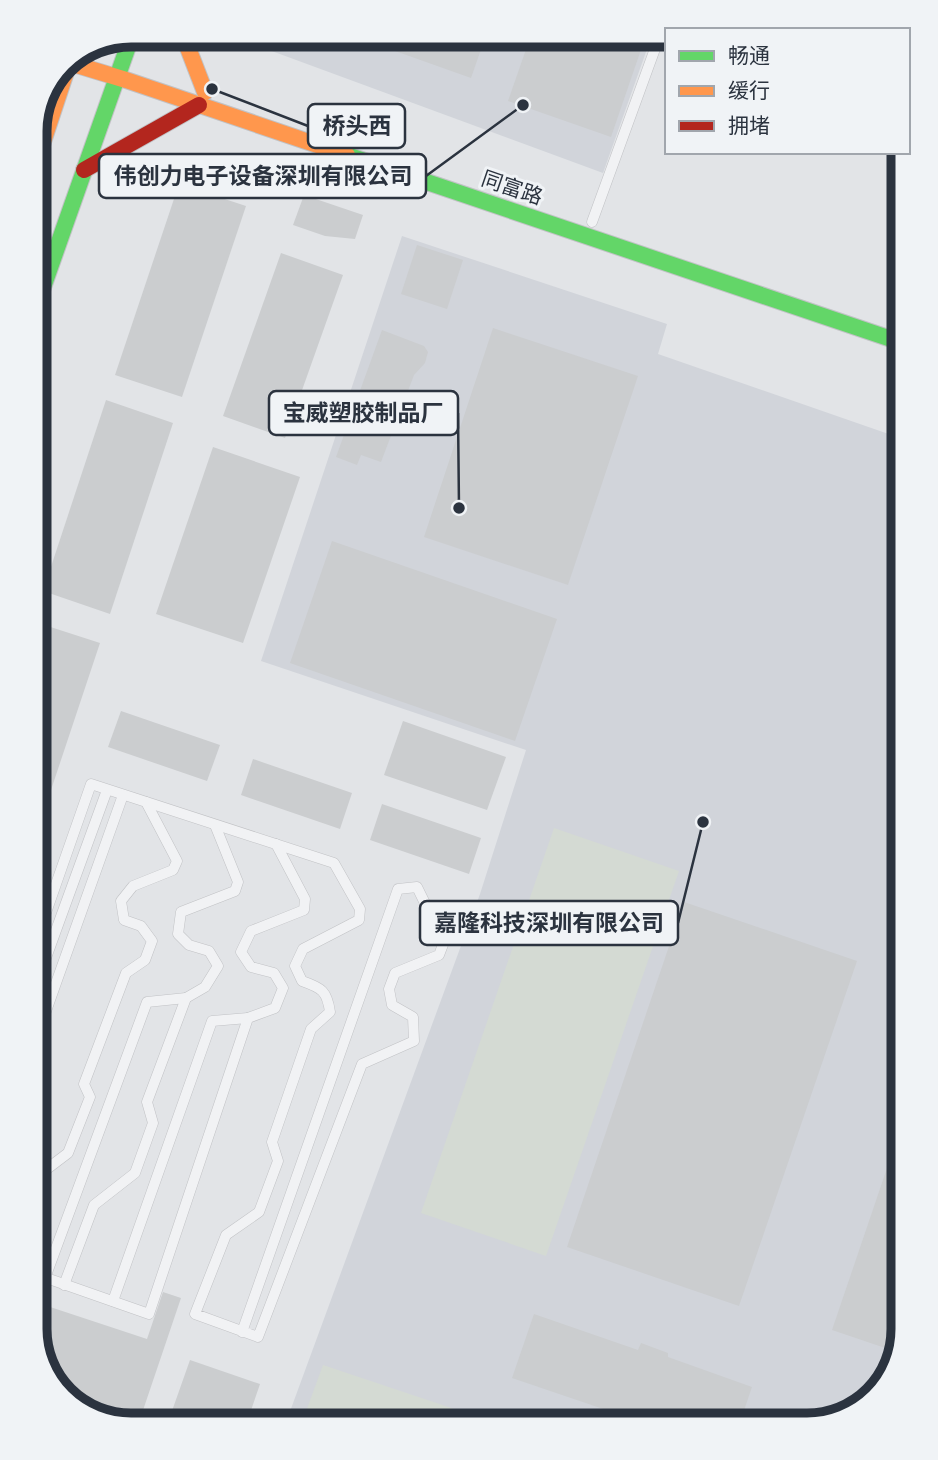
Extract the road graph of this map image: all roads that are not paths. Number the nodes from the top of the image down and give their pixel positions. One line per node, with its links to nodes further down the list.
1 (187, 47): 9 (street)
2 (656, 47): 12 (lane)
3 (128, 48): 5 (street)
4 (104, 54): 5 (street, 同富路)
5 (123, 61): 7 (street); 9 (street, 同富路)
6 (79, 65): 7 (street, 同富路)
7 (117, 78): 9 (street, 同富路); 11 (street)
8 (61, 86): 10 (street)
9 (202, 99): 11 (street); 12 (street, 同富路); 15 (street, 同富路)
10 (47, 129)
11 (84, 170): 14 (street)
12 (592, 222): 13 (street, 同富路)
13 (682, 252)
14 (47, 276)
15 (891, 338)
16 (107, 790): 17 (lane); 21 (lane); 22 (lane)
17 (123, 795): 18 (lane); 24 (lane)
18 (146, 803): 19 (lane); 26 (lane)
19 (215, 825): 20 (lane); 23 (lane)
20 (276, 844): 25 (lane); 31 (lane)
21 (47, 910)
22 (47, 955)
23 (186, 999): 27 (lane); 29 (lane)
24 (47, 1008)
25 (248, 1018): 30 (lane); 30 (lane)
26 (47, 1169)
27 (47, 1258)
28 (47, 1279): 29 (lane)
29 (64, 1285): 30 (lane)
30 (113, 1301)
31 (242, 1332): 31 (lane)

